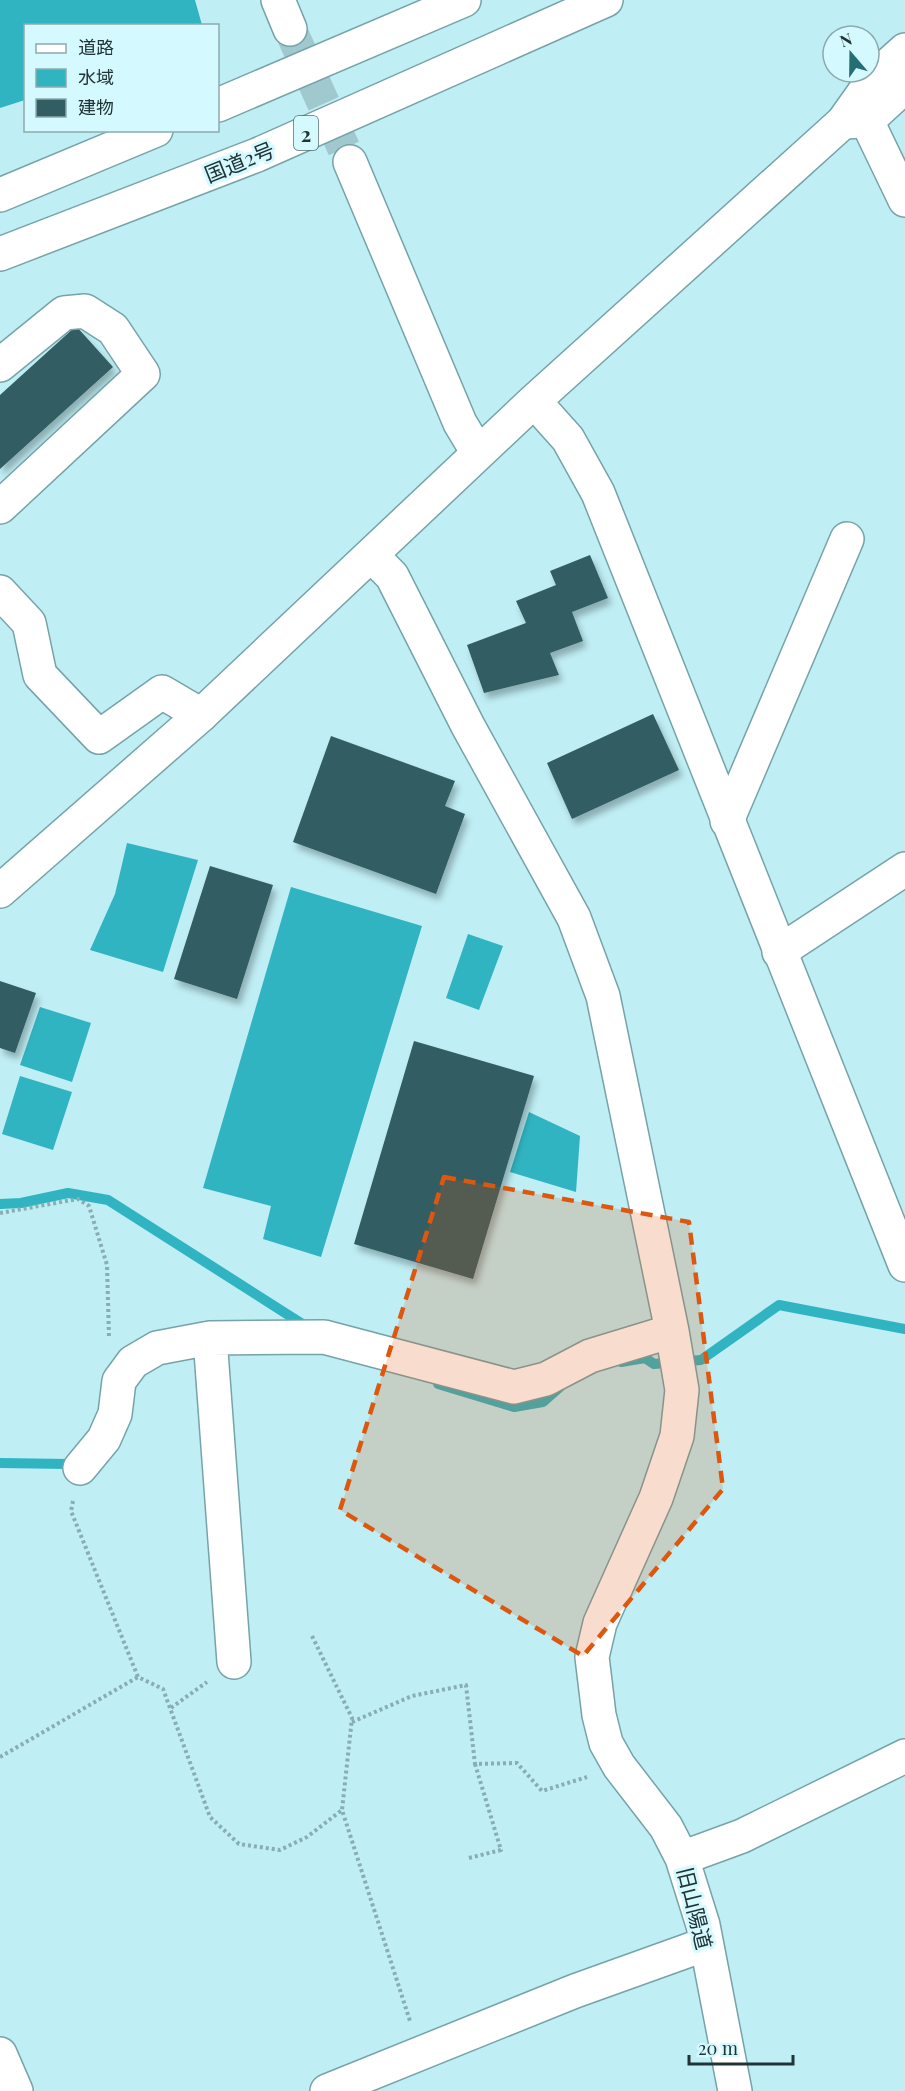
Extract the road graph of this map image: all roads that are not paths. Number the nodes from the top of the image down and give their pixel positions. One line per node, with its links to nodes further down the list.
1 (464, 0): 5 (main road)
2 (606, 0): 11 (main road, 国道2号 / 2)
3 (905, 50): 6 (main road)
4 (905, 86): 6 (main road)
5 (219, 105)
6 (855, 121): 10 (main road); 13 (main road)
7 (151, 132): 9 (main road)
8 (350, 162): 14 (main road)
9 (0, 195)
10 (905, 200)
11 (0, 254)
12 (0, 365): 15 (main road)
13 (534, 401): 14 (main road); 20 (main road)
14 (478, 453): 17 (main road)
15 (0, 507)
16 (847, 538): 20 (main road)
17 (372, 556): 19 (main road); 25 (main road)
18 (0, 592): 19 (main road)
19 (201, 715): 22 (main road)
20 (727, 821): 23 (main road)
21 (905, 869): 23 (main road)
22 (0, 891)
23 (779, 952): 24 (main road)
24 (905, 1265)
25 (672, 1331): 26 (main road); 30 (main road)
26 (210, 1338): 27 (main road); 28 (main road)
27 (80, 1468)
28 (234, 1662)
29 (905, 1756): 30 (main road, 旧山陽道)
30 (682, 1858): 31 (main road, 旧山陽道)
31 (706, 1944): 34 (main road); 35 (main road, 旧山陽道)
32 (0, 2054): 33 (main road)
33 (16, 2091)
34 (327, 2091)
35 (735, 2091)

